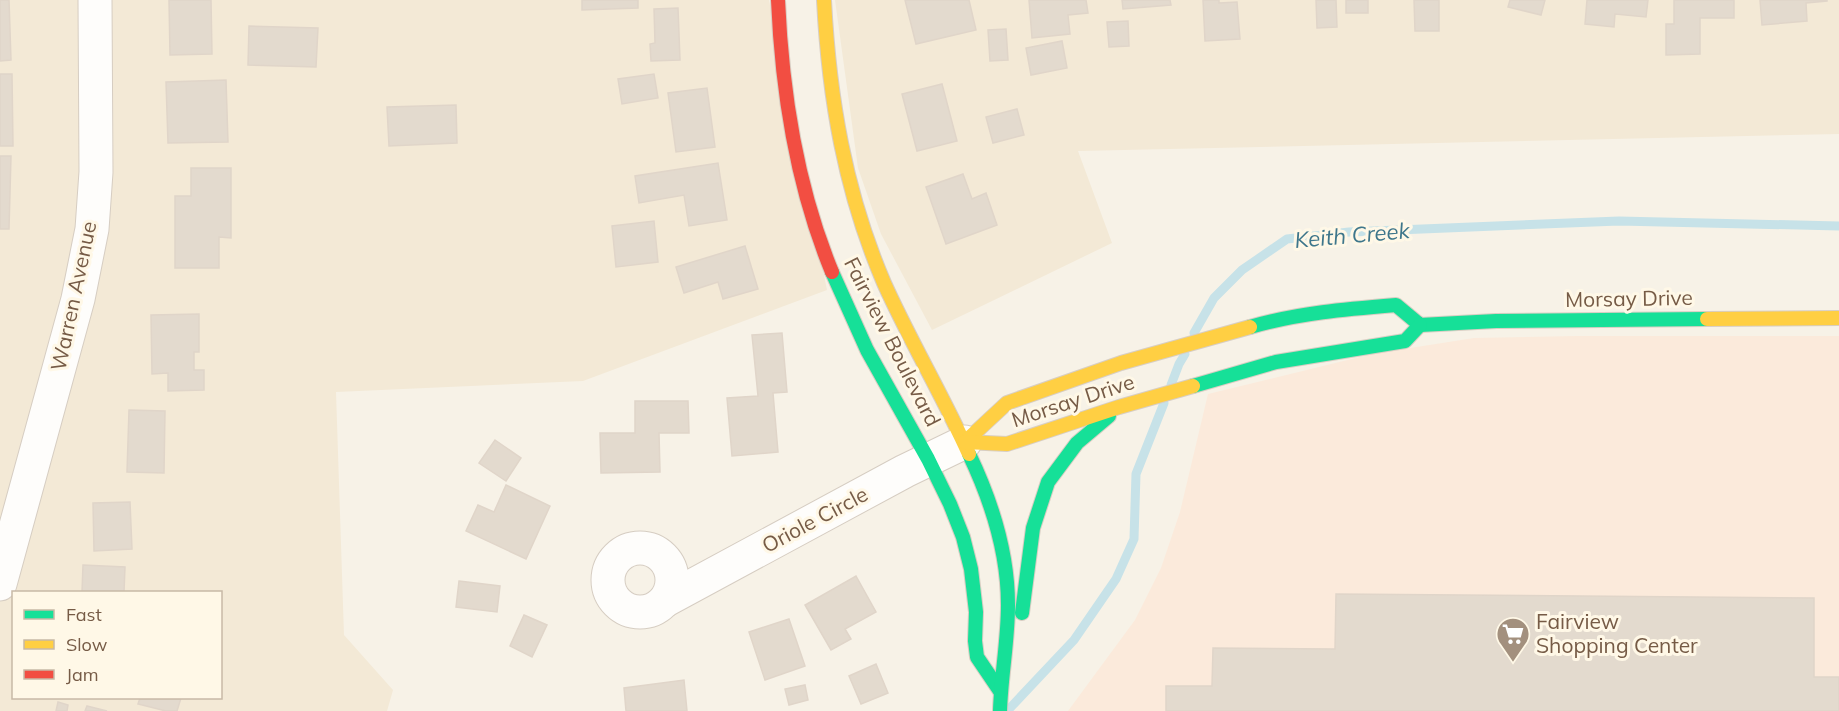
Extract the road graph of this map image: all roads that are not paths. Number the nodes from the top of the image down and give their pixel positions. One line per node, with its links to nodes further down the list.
1 (95, 0): 9 (street, Warren Avenue)
2 (778, 0): 8 (street, Fairview Boulevard)
3 (824, 0): 7 (street, Fairview Boulevard)
4 (1839, 318): 5 (street, Morsay Drive)
5 (1420, 325): 6 (street, Morsay Drive); 7 (street, Morsay Drive)
6 (1119, 407): 7 (street, Morsay Drive); 11 (street)
7 (965, 442): 8 (street, Oriole Circle); 11 (street, Fairview Boulevard)
8 (928, 460): 10 (street, Oriole Circle); 11 (street, Fairview Boulevard)
9 (0, 584)
10 (666, 600)
11 (1000, 691): 12 (street, Fairview Boulevard)
12 (1000, 711)

